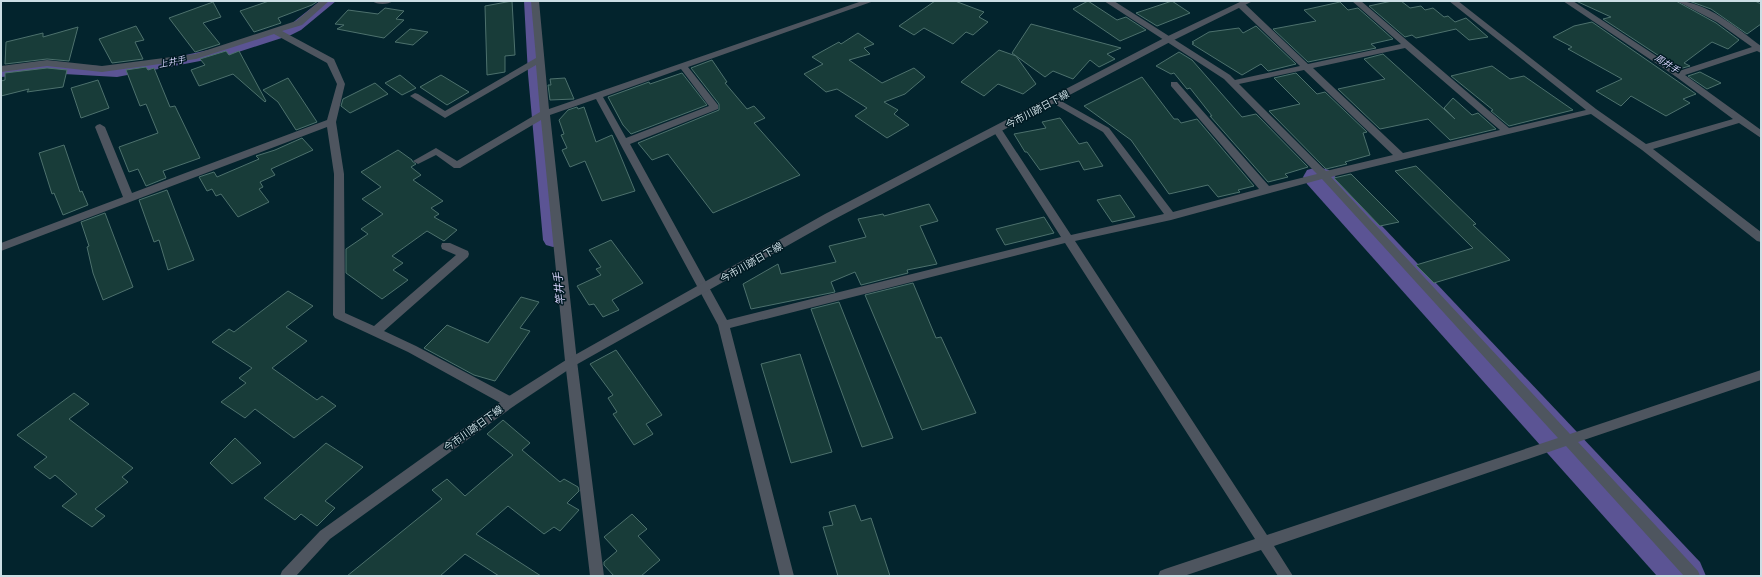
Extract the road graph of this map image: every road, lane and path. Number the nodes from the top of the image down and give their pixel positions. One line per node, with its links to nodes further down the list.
1 (325, 1): 12 (street)
2 (376, 1): 3 (street)
3 (389, 1)
4 (535, 1): 16 (street)
5 (870, 1): 17 (street)
6 (1108, 1): 13 (street)
7 (1356, 1): 14 (street)
8 (1453, 1): 26 (street)
9 (1567, 1): 20 (street)
10 (1681, 1): 15 (street)
11 (1245, 3): 13 (street, 今市川跡日下線); 18 (street)
12 (277, 32): 19 (street); 29 (street)
13 (1169, 39): 21 (street); 25 (street, 今市川跡日下線)
14 (1407, 45): 18 (street); 32 (street)
15 (1760, 50): 20 (street)
16 (540, 59): 24 (street); 27 (street)
17 (683, 66): 23 (street); 34 (street)
18 (1305, 66): 21 (street); 36 (street)
19 (1, 69)
20 (1678, 74): 28 (street)
21 (1233, 83): 38 (street)
22 (1174, 84): 39 (street)
23 (598, 95): 27 (street); 34 (street)
24 (415, 96)
25 (1054, 100): 31 (street, 今市川跡日下線); 41 (street)
26 (1593, 111): 32 (street); 35 (street)
27 (544, 114): 37 (street); 49 (street)
28 (1740, 120): 33 (street); 35 (street)
29 (331, 122): 40 (street); 48 (street)
30 (100, 127): 40 (street)
31 (997, 129): 43 (street); 46 (street, 今市川跡日下線)
32 (1507, 132): 36 (street)
33 (1761, 135)
34 (623, 143): 46 (street)
35 (1645, 148): 42 (street)
36 (1401, 157): 38 (street)
37 (418, 161)
38 (1324, 175): 39 (street); 52 (street)
39 (1266, 190): 41 (street)
40 (129, 198): 45 (street)
41 (1171, 216): 43 (street)
42 (1761, 238)
43 (1068, 239): 47 (street); 53 (street)
44 (446, 246): 48 (street)
45 (1, 247)
46 (703, 289): 47 (street); 49 (street, 今市川跡日下線)
47 (724, 325): 56 (street)
48 (375, 332): 51 (street)
49 (570, 363): 51 (street, 今市川跡日下線); 55 (street)
50 (1761, 375): 52 (street)
51 (510, 402): 54 (street, 今市川跡日下線)
52 (1568, 441): 53 (street); 59 (street)
53 (1266, 544): 57 (street); 58 (street)
54 (287, 576)
55 (597, 576)
56 (787, 576)
57 (1165, 576)
58 (1286, 576)
59 (1693, 576)

